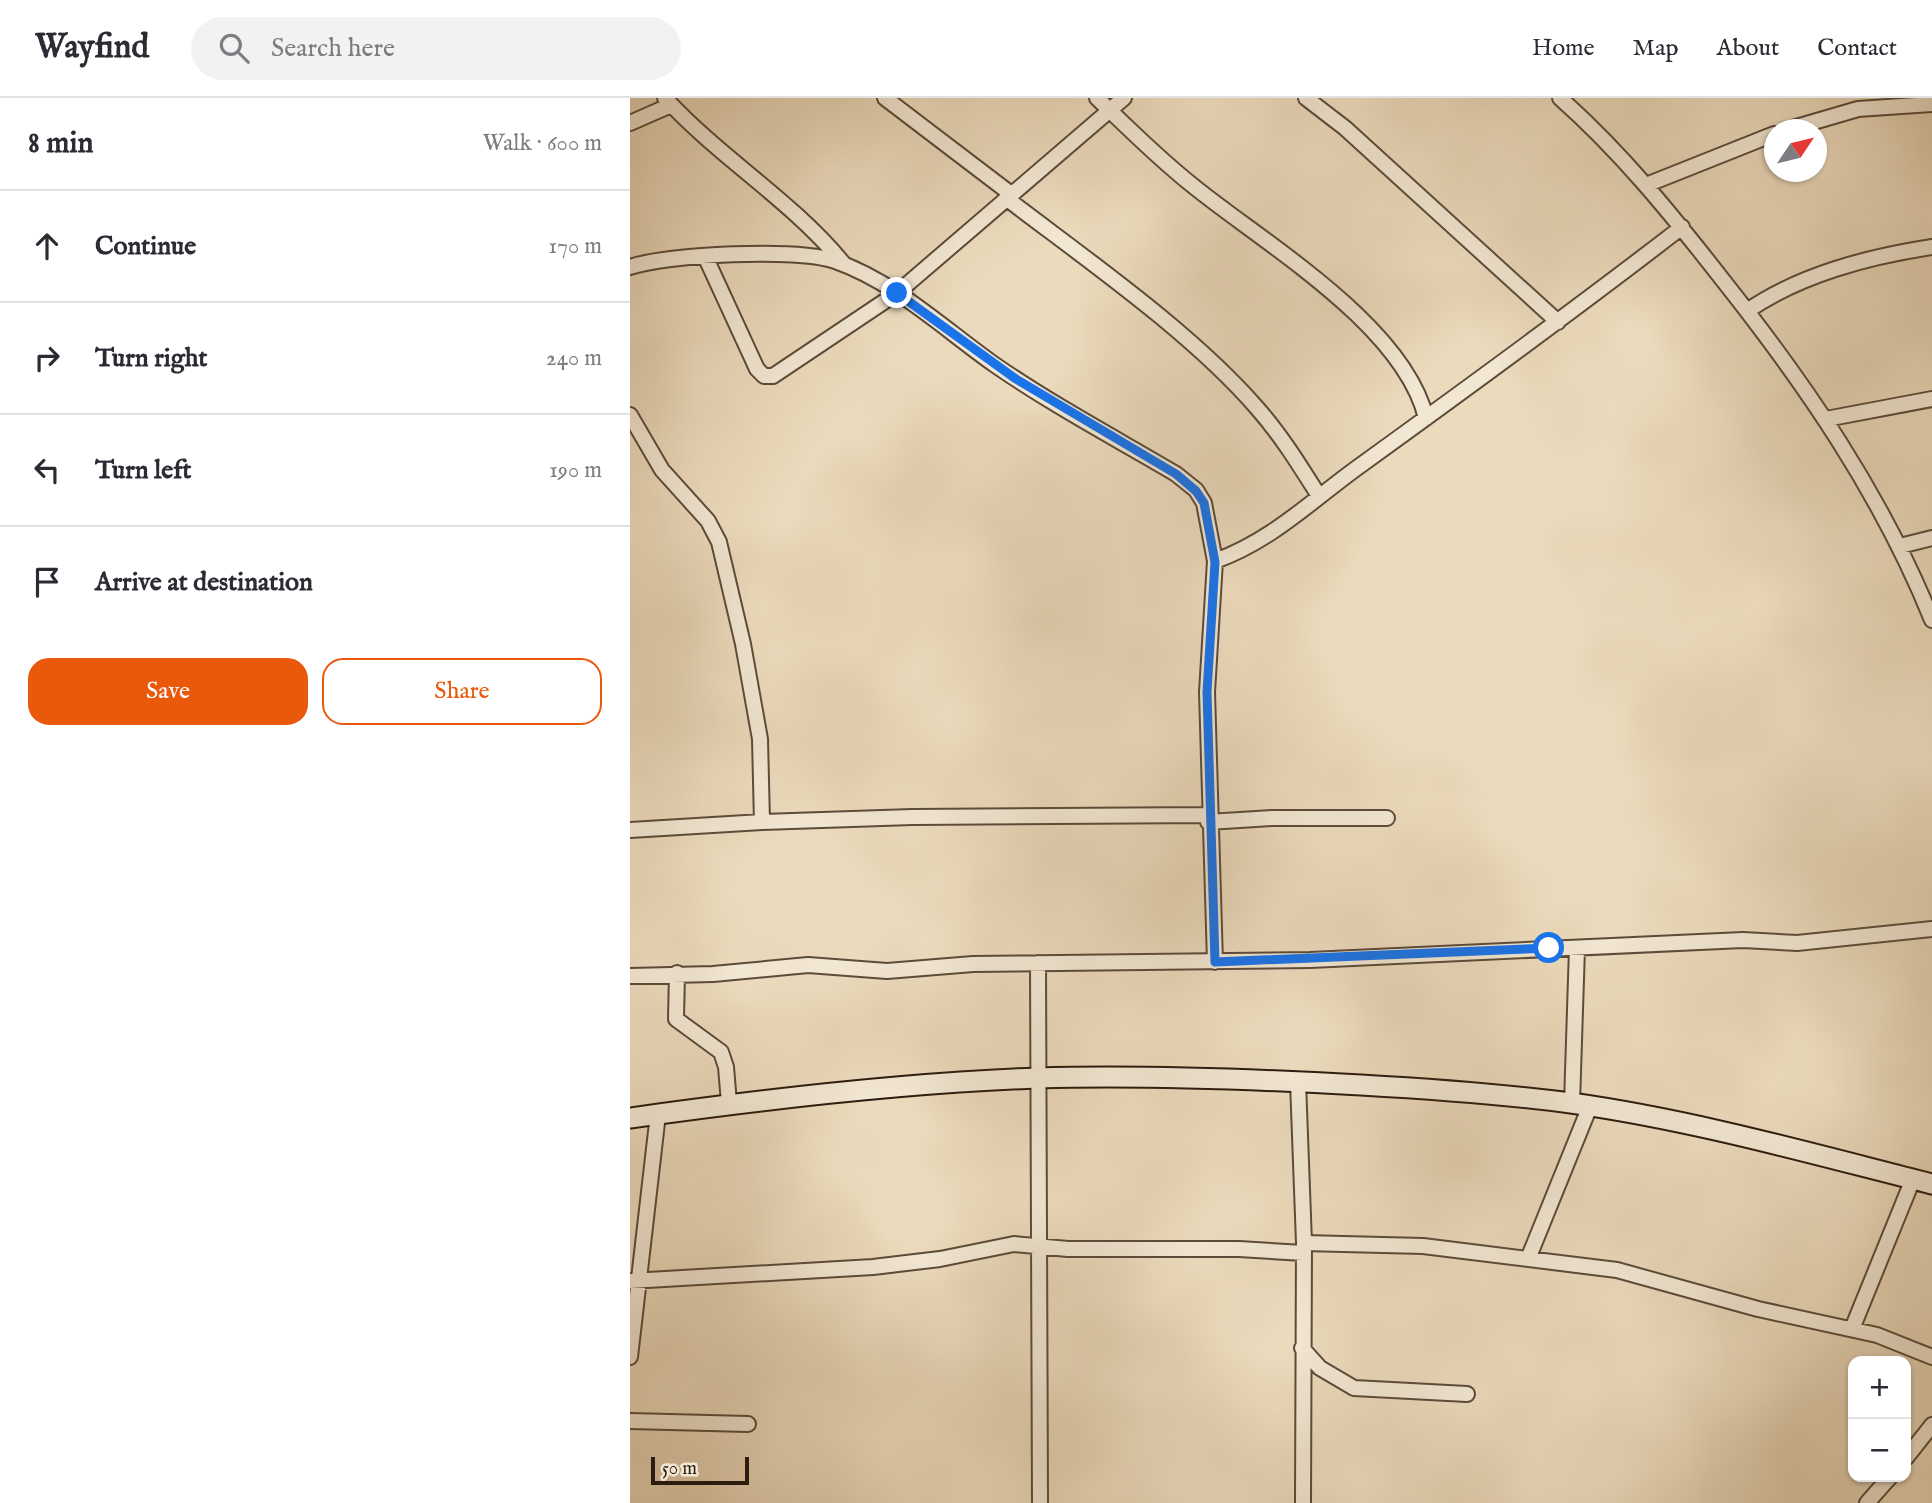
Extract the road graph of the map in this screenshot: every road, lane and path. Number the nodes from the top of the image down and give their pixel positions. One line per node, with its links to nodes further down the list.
1 (885, 98): 13 (street)
2 (1097, 98): 8 (street)
3 (1124, 98): 8 (street)
4 (1306, 98): 21 (street)
5 (1560, 98): 12 (street)
6 (668, 101): 10 (street); 17 (street)
7 (1932, 104): 9 (street)
8 (1110, 110): 13 (street); 24 (street)
9 (1822, 119)
10 (630, 123)
11 (1764, 138): 12 (street)
12 (1646, 185): 14 (street)
13 (1009, 196): 19 (street); 26 (street)
14 (1682, 228): 20 (street); 21 (street)
15 (1932, 247): 20 (street)
16 (705, 256): 17 (street); 18 (street); 19 (street)
17 (844, 265): 19 (street)
18 (630, 267)
19 (897, 293): 29 (street)
20 (1747, 311): 25 (street)
21 (1558, 322): 24 (street)
22 (1932, 399): 25 (street)
23 (630, 415): 33 (street)
24 (1426, 418): 26 (street)
25 (1826, 419): 28 (street)
26 (1319, 496): 29 (street)
27 (1932, 538): 28 (street)
28 (1900, 546): 30 (street)
29 (1215, 562): 32 (street)
30 (1932, 620)
31 (1387, 818): 32 (street)
32 (1208, 819): 33 (street); 37 (street)
33 (762, 822): 34 (street)
34 (630, 830)
35 (1932, 929): 36 (street)
36 (1577, 948): 37 (street); 44 (street)
37 (1215, 962): 38 (street)
38 (1038, 963): 39 (street); 41 (street)
39 (677, 973): 40 (street); 43 (street)
40 (630, 976)
41 (1039, 1078): 42 (main road); 43 (main road); 48 (street)
42 (1298, 1082): 44 (main road); 49 (street)
43 (729, 1103): 45 (main road)
44 (1581, 1105): 47 (main road); 50 (street)
45 (659, 1114): 46 (main road); 51 (street)
46 (630, 1118)
47 (1923, 1181): 52 (street)
48 (1039, 1245): 49 (street); 51 (street); 62 (street)
49 (1304, 1248): 50 (street); 53 (street)
50 (1528, 1259): 52 (street)
51 (635, 1280): 54 (street)
52 (1852, 1329): 55 (street)
53 (1302, 1348): 56 (street); 63 (street)
54 (630, 1357)
55 (1932, 1357)
56 (1467, 1394)
57 (630, 1421): 58 (street)
58 (748, 1424)
59 (1932, 1426): 60 (street)
60 (1911, 1452)
61 (1886, 1482): 64 (street)
62 (1040, 1503)
63 (1303, 1503)
64 (1867, 1503)

